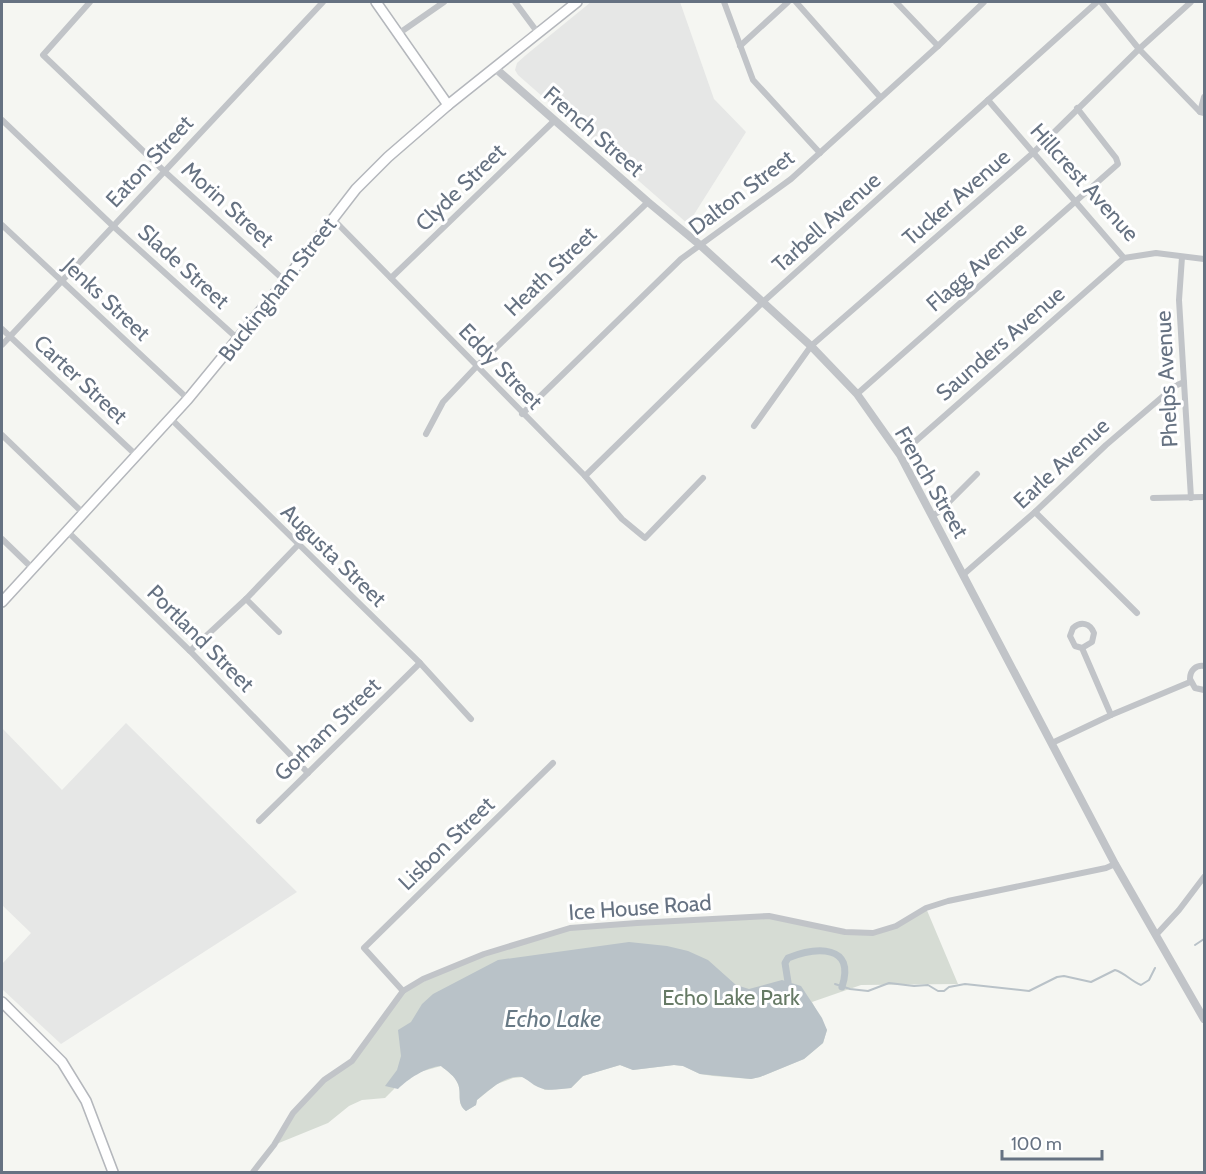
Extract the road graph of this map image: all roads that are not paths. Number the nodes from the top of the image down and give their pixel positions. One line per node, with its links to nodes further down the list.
1 (90, 2): 30 (street, Morin Street)
2 (323, 2): 30 (street, Eaton Street)
3 (376, 2): 15 (main road)
4 (444, 2): 15 (street)
5 (515, 2): 14 (street)
6 (577, 2): 14 (main road, Buckingham Street)
7 (724, 2): 16 (street)
8 (788, 2): 16 (street)
9 (796, 2): 20 (street)
10 (896, 2): 17 (street)
11 (984, 2): 17 (street, Dalton Street)
12 (1099, 2): 18 (street); 22 (street, Tarbell Avenue)
13 (1191, 2): 18 (street, Tucker Avenue)
14 (538, 33): 19 (main road, Buckingham Street)
15 (398, 34): 23 (main road)
16 (740, 46): 29 (street)
17 (938, 46): 20 (street, Dalton Street)
18 (1139, 49): 24 (street, Tucker Avenue); 25 (street)
19 (495, 68): 23 (main road, Buckingham Street); 27 (street, French Street)
20 (880, 97): 29 (street, Dalton Street)
21 (1204, 97): 25 (street)
22 (988, 100): 28 (street, Hillcrest Avenue); 43 (street, Tarbell Avenue)
23 (448, 105): 33 (main road, Buckingham Street)
24 (1077, 108): 28 (street, Tucker Avenue); 32 (street, Flagg Avenue)
25 (1202, 112)
26 (2, 120): 35 (street, Slade Street)
27 (554, 121): 31 (street, French Street); 40 (street, Clyde Street)
28 (1034, 152): 32 (street, Hillcrest Avenue); 48 (street, Tucker Avenue)
29 (820, 153): 36 (street, Dalton Street)
30 (164, 171): 35 (street, Eaton Street); 42 (street, Morin Street)
31 (648, 202): 36 (street, French Street); 49 (street, Heath Street)
32 (1075, 202): 38 (street, Hillcrest Avenue); 51 (street, Flagg Avenue)
33 (332, 218): 40 (street, Eddy Street); 42 (main road, Buckingham Street)
34 (2, 225): 41 (street, Jenks Street)
35 (113, 226): 41 (street, Eaton Street); 46 (street, Slade Street)
36 (700, 245): 43 (street, French Street); 53 (street, Dalton Street)
37 (1182, 257): 38 (street, Hillcrest Avenue); 39 (street, Hillcrest Avenue); 50 (street, Phelps Avenue)
38 (1124, 258): 59 (street, Saunders Avenue)
39 (1204, 259)
40 (391, 278): 49 (street, Eddy Street)
41 (62, 281): 45 (street, Eaton Street); 52 (street, Jenks Street)
42 (285, 281): 46 (main road, Buckingham Street)
43 (763, 302): 48 (street, French Street); 61 (street, Tarbell Avenue)
44 (2, 329): 45 (street, Carter Street)
45 (9, 336): 47 (street, Eaton Street); 58 (street, Carter Street)
46 (238, 339): 52 (main road, Buckingham Street)
47 (2, 345)
48 (811, 346): 51 (street, French Street); 55 (street, Tucker Avenue)
49 (477, 366): 53 (street, Eddy Street); 56 (street, Heath Street)
50 (1184, 382): 64 (street, Phelps Avenue); 66 (street, Earle Avenue)
51 (857, 394): 59 (street, French Street)
52 (188, 399): 54 (main road, Buckingham Street)
53 (522, 414): 61 (street, Eddy Street)
54 (170, 418): 58 (main road, Buckingham Street); 71 (street, Augusta Street)
55 (754, 426)
56 (426, 434)
57 (2, 435): 67 (street)
58 (136, 455): 67 (main road, Buckingham Street)
59 (900, 455): 68 (street, French Street)
60 (977, 474): 68 (street)
61 (585, 476): 62 (street, Eddy Street)
62 (703, 478)
63 (1152, 498): 64 (street)
64 (1191, 498): 65 (street)
65 (1204, 498)
66 (1035, 512): 73 (street, Earle Avenue); 76 (street)
67 (84, 513): 69 (main road, Buckingham Street)
68 (932, 516): 73 (street, French Street)
69 (67, 531): 72 (main road, Buckingham Street); 79 (street, Portland Street)
70 (2, 539): 72 (street)
71 (298, 545): 74 (street); 80 (street, Augusta Street)
72 (32, 568): 75 (main road, Buckingham Street)
73 (964, 574): 86 (street, French Street)
74 (246, 599): 77 (street); 79 (street)
75 (2, 602)
76 (1137, 613)
77 (279, 632)
78 (1082, 648): 78 (street); 84 (street)
79 (190, 651): 88 (street, Portland Street)
80 (420, 663): 85 (street, Augusta Street); 88 (street, Gorham Street)
81 (1204, 666): 82 (street)
82 (1190, 682): 83 (street); 84 (street)
83 (1204, 690)
84 (1111, 715): 86 (street)
85 (471, 719)
86 (1052, 743): 90 (street, French Street)
87 (553, 763): 93 (street, Lisbon Street)
88 (308, 773): 89 (street, Gorham Street)
89 (259, 821)
90 (1115, 864): 92 (street, French Street); 93 (street, Ice House Road)
91 (1204, 877): 92 (street)
92 (1156, 935): 95 (street, French Street)
93 (403, 991): 97 (street, Ice House Road)
94 (2, 1002): 96 (main road)
95 (1204, 1019)
96 (112, 1173)
97 (253, 1173)

